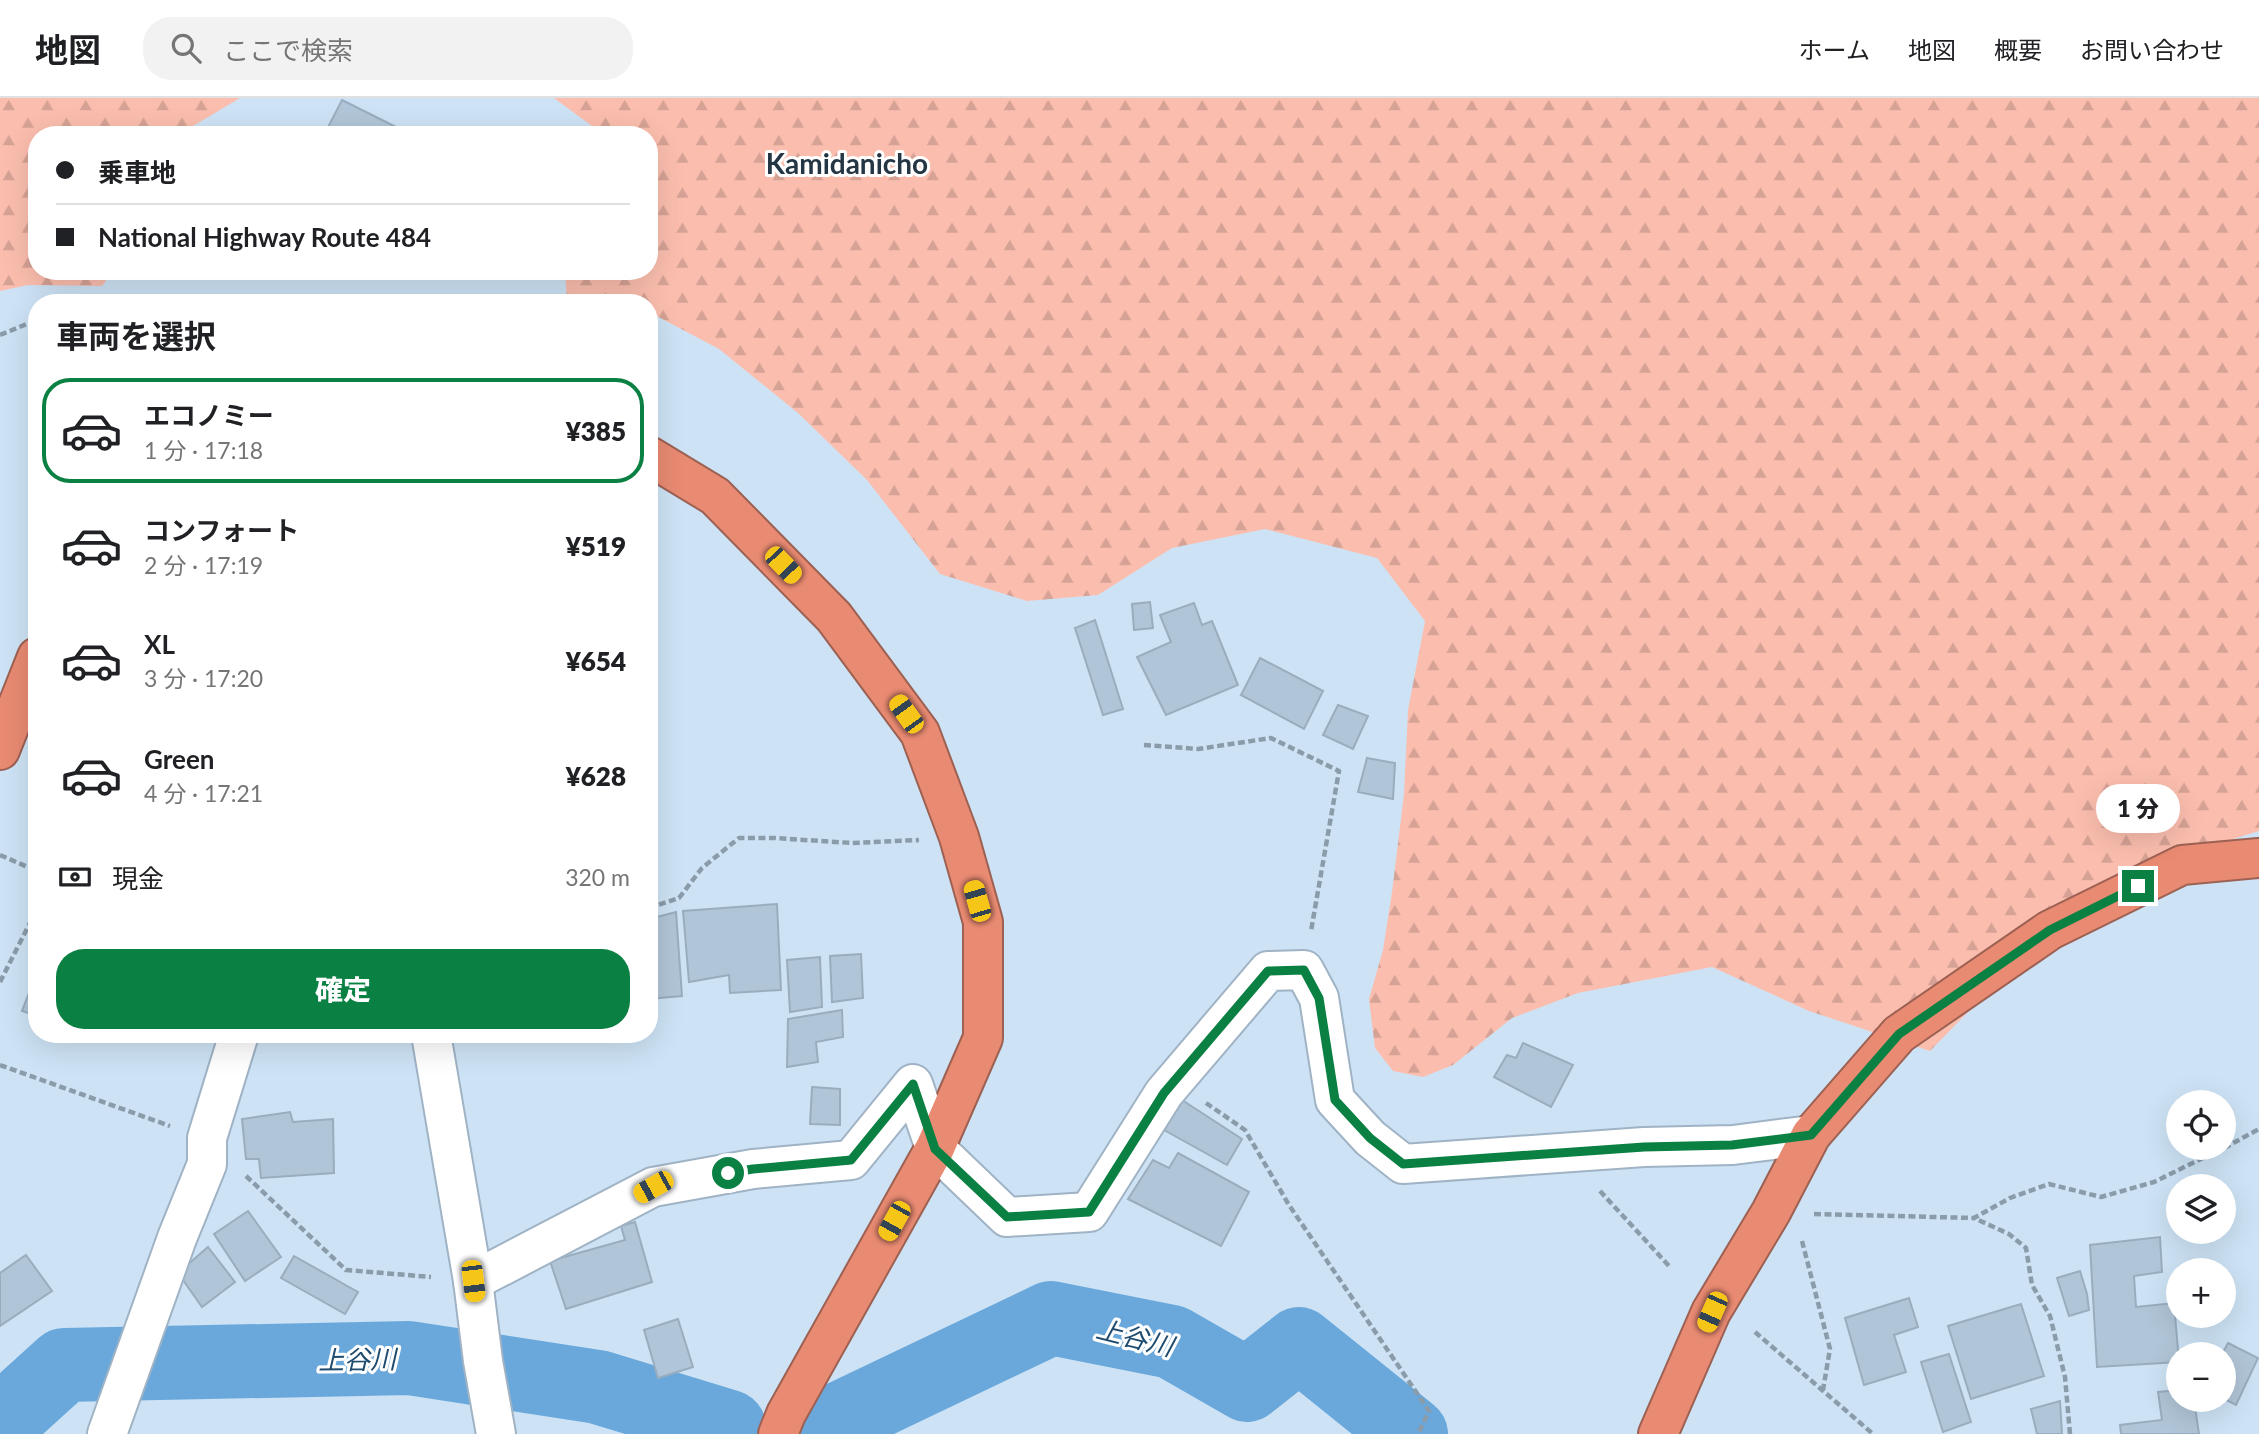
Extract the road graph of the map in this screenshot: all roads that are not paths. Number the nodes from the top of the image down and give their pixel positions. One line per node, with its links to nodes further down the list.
1 (658, 461): 8 (highway)
2 (28, 680): 3 (highway)
3 (0, 750)
4 (2259, 858): 7 (highway)
5 (236, 1043): 10 (street)
6 (433, 1043): 9 (street)
7 (1811, 1135): 8 (street); 13 (highway)
8 (935, 1149): 9 (street); 12 (highway)
9 (473, 1281): 11 (street)
10 (107, 1434)
11 (496, 1434)
12 (778, 1434)
13 (1658, 1434)

